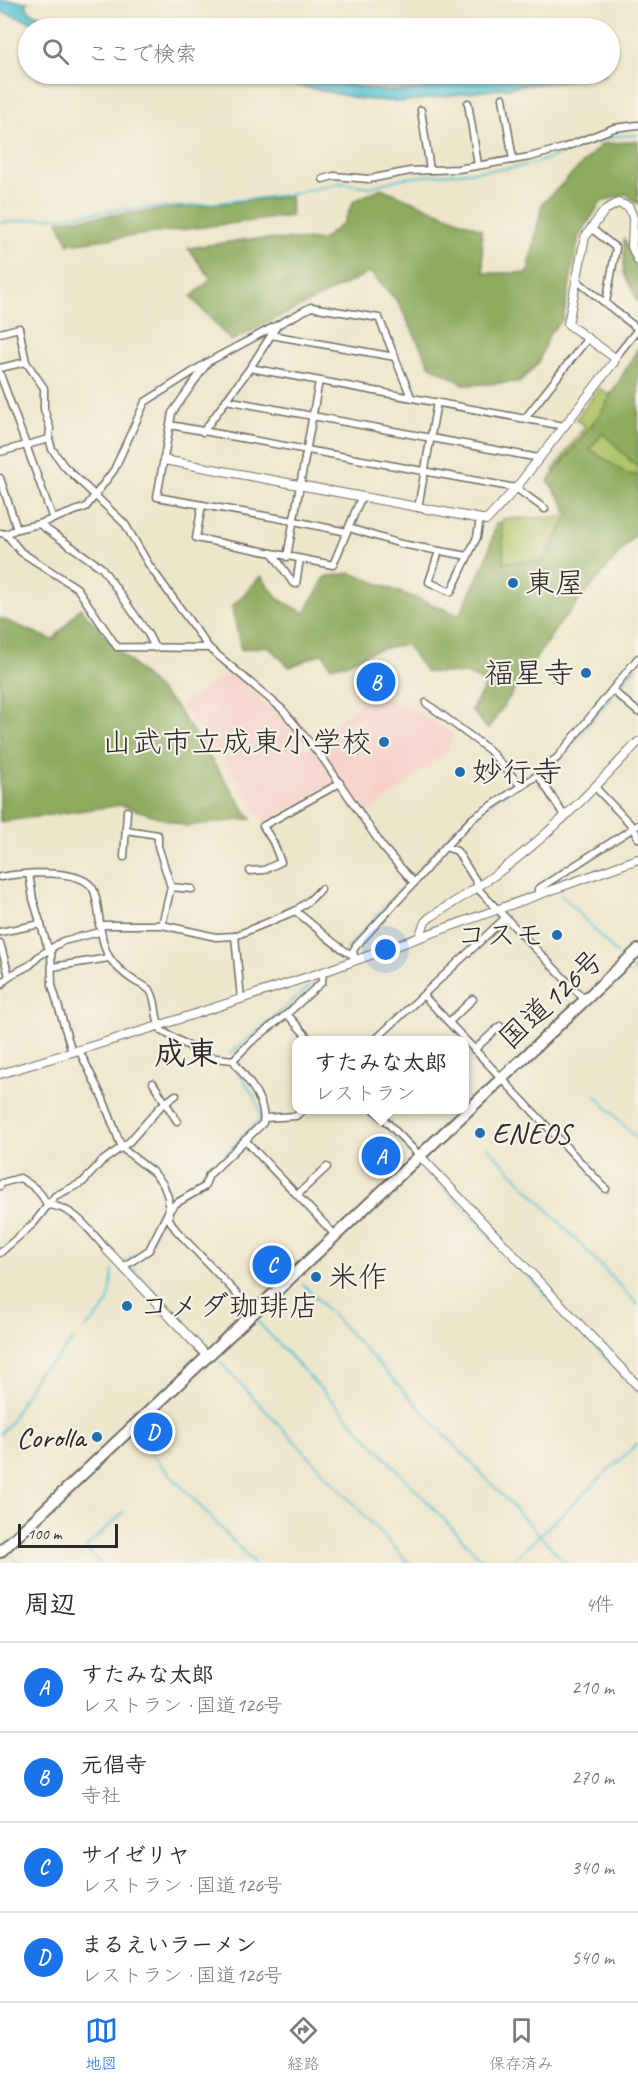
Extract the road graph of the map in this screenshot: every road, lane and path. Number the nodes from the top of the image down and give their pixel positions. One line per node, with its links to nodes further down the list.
1 (503, 98): 5 (street)
2 (468, 103): 6 (street)
3 (421, 110): 7 (street)
4 (638, 125): 5 (street)
5 (513, 160): 6 (street)
6 (478, 165): 7 (street)
7 (430, 170): 8 (street)
8 (323, 179)
9 (591, 228): 10 (street); 11 (street); 12 (street)
10 (638, 261)
11 (576, 280): 12 (street); 17 (street)
12 (606, 303): 14 (street)
13 (278, 325): 16 (street); 18 (street); 21 (street)
14 (638, 329): 19 (street)
15 (0, 333): 20 (street)
16 (272, 335): 18 (street); 23 (street)
17 (588, 338): 19 (street); 30 (street)
18 (395, 357): 26 (street)
19 (615, 358): 32 (street)
20 (26, 362): 22 (street); 35 (street)
21 (208, 362): 31 (street); 45 (street)
22 (0, 368)
23 (250, 368): 25 (street); 27 (street)
24 (0, 374): 36 (street)
25 (319, 381): 26 (street); 29 (street)
26 (411, 397): 28 (street)
27 (226, 400): 29 (street); 33 (street)
28 (437, 402): 30 (street); 34 (street)
29 (312, 416): 34 (street); 37 (street)
30 (526, 417): 32 (street)
31 (170, 425): 33 (street); 40 (street)
32 (564, 426): 39 (street)
33 (203, 432): 37 (street)
34 (430, 437): 39 (street); 41 (street)
35 (49, 439): 36 (street); 45 (street)
36 (26, 445): 38 (street); 50 (street)
37 (306, 451): 41 (street); 43 (street)
38 (0, 452)
39 (539, 458): 44 (street)
40 (164, 460): 43 (street); 47 (street)
41 (424, 471): 44 (street); 48 (street)
42 (0, 478): 54 (street)
43 (300, 487): 46 (street); 52 (street)
44 (516, 488): 49 (street); 51 (street)
45 (94, 495): 50 (street); 63 (street)
46 (361, 498): 48 (street); 55 (street)
47 (202, 505): 52 (street); 58 (street)
48 (417, 508): 51 (street)
49 (545, 509)
50 (53, 519): 53 (street)
51 (480, 519): 59 (street)
52 (294, 521): 55 (street); 60 (street)
53 (39, 524): 54 (street); 62 (street)
54 (17, 529): 56 (street)
55 (348, 530): 57 (street); 61 (street)
56 (3, 534): 62 (street)
57 (439, 551): 59 (street); 59 (street)
58 (273, 554): 60 (street); 61 (street)
59 (468, 556)
60 (287, 557): 61 (street)
61 (300, 559)
62 (155, 648): 63 (street)
63 (209, 648): 70 (street)
64 (638, 658): 65 (street)
65 (613, 692): 67 (street); 69 (street)
66 (426, 703): 71 (street)
67 (638, 712)
68 (638, 742): 72 (street)
69 (540, 772): 71 (street); 74 (street)
70 (340, 783): 81 (street); 84 (street)
71 (521, 786): 78 (street)
72 (596, 787): 74 (street); 75 (street)
73 (127, 811): 76 (street)
74 (565, 817): 86 (street)
75 (636, 826): 77 (street); 89 (street)
76 (126, 830): 79 (street); 85 (street)
77 (638, 838)
78 (445, 847): 84 (street); 86 (street)
79 (124, 857)
80 (638, 860): 89 (street)
81 (250, 872)
82 (29, 874): 83 (street); 93 (street); 95 (street)
83 (0, 877)
84 (412, 881): 103 (street)
85 (171, 887): 87 (street); 94 (street)
86 (478, 887): 90 (street); 98 (street)
87 (192, 889)
88 (321, 889): 91 (street)
89 (541, 894): 90 (street)
90 (498, 910): 92 (street); 98 (street)
91 (295, 911): 97 (street); 103 (street)
92 (505, 918): 108 (street); 111 (street)
93 (41, 924): 96 (street); 100 (street)
94 (162, 925): 95 (street); 97 (street)
95 (100, 928): 100 (street); 102 (street)
96 (0, 932)
97 (235, 936): 109 (street)
98 (420, 937): 103 (street)
99 (0, 943): 106 (street)
100 (51, 950): 104 (street); 106 (street)
101 (638, 950): 111 (highway, 国道126号)
102 (110, 958): 104 (street); 114 (street)
103 (354, 958): 105 (street)
104 (52, 968): 121 (street)
105 (323, 972): 109 (street); 112 (street)
106 (9, 976): 107 (street)
107 (0, 986)
108 (423, 995): 113 (street); 117 (street)
109 (241, 999): 114 (street)
110 (473, 999): 113 (street)
111 (585, 1000): 124 (highway, 国道126号)
112 (286, 1014): 116 (street); 122 (street)
113 (448, 1022): 118 (street)
114 (158, 1026): 121 (street); 122 (street)
115 (500, 1026): 120 (street)
116 (306, 1036)
117 (380, 1036)
118 (461, 1036)
119 (469, 1045): 120 (street)
120 (474, 1050): 124 (street)
121 (75, 1051): 123 (street); 135 (street)
122 (233, 1060): 132 (street)
123 (0, 1074)
124 (501, 1079): 128 (highway, 国道126号); 139 (street)
125 (153, 1083): 127 (street)
126 (176, 1095): 127 (street)
127 (166, 1103): 133 (street); 135 (street)
128 (469, 1109)
129 (298, 1114): 132 (street)
130 (379, 1114): 136 (street)
131 (464, 1114): 136 (highway, 国道126号)
132 (264, 1118): 134 (street)
133 (177, 1121)
134 (245, 1140): 140 (street); 142 (street)
135 (122, 1148): 141 (street); 142 (street)
136 (420, 1156): 143 (highway, 国道126号); 149 (street)
137 (327, 1167): 140 (street)
138 (1, 1184): 141 (street)
139 (606, 1189)
140 (297, 1195): 143 (street)
141 (47, 1205): 144 (street); 145 (street)
142 (168, 1212): 146 (street); 147 (street)
143 (336, 1236): 147 (highway, 国道126号)
144 (107, 1250): 146 (street)
145 (0, 1253)
146 (123, 1267): 148 (street)
147 (254, 1312): 148 (highway, 国道126号)
148 (207, 1356): 150 (highway, 国道126号)
149 (638, 1386)
150 (0, 1552)

